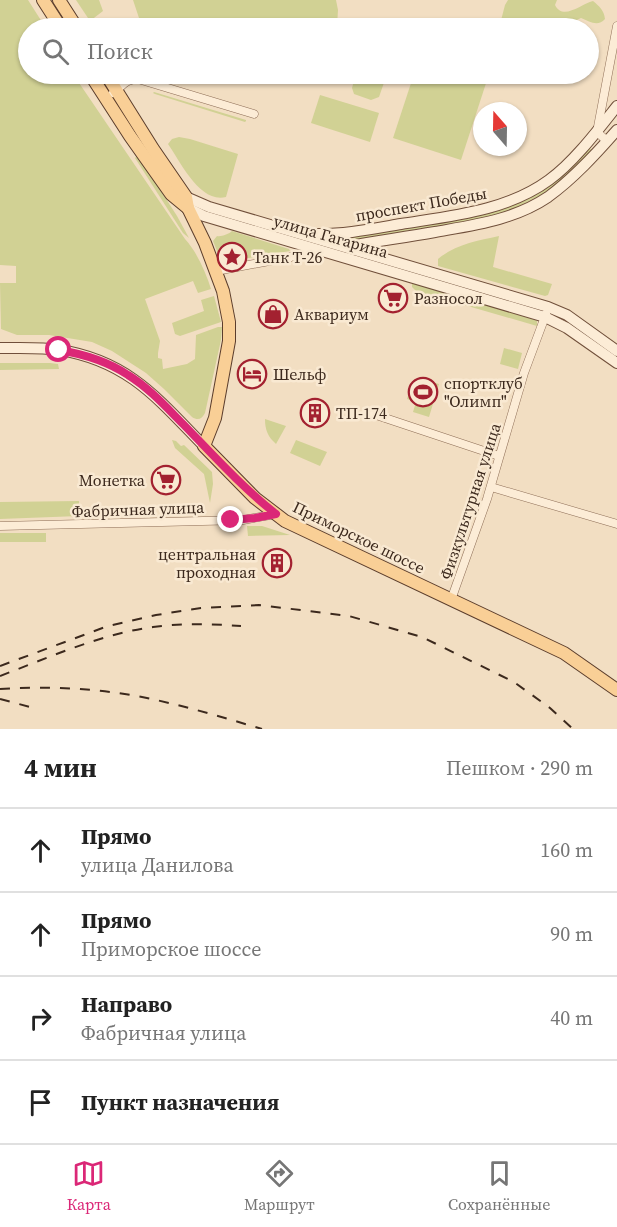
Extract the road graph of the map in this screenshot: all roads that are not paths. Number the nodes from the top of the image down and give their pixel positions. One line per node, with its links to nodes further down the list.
1 (43, 0): 3 (main road)
2 (59, 0): 4 (main road)
3 (55, 18)
4 (71, 18)
5 (617, 27): 15 (street)
6 (97, 84): 11 (main road, улица Гагарина)
7 (112, 84): 10 (main road)
8 (123, 84): 10 (street)
9 (155, 84): 13 (street)
10 (117, 91): 11 (street); 17 (main road)
11 (106, 98): 17 (main road, улица Гагарина)
12 (617, 106): 15 (street, проспект Победы)
13 (255, 114)
14 (617, 130): 16 (street, проспект Победы)
15 (597, 132): 16 (street); 18 (street, проспект Победы)
16 (607, 141): 20 (street, проспект Победы)
17 (187, 203): 19 (street, улица Гагарина); 22 (street, улица Гагарина); 25 (main road)
18 (346, 233): 19 (street, проспект Победы); 21 (street)
19 (299, 234): 21 (street, улица Гагарина)
20 (396, 238): 21 (street, проспект Победы); 24 (street)
21 (345, 247): 22 (street, проспект Победы); 23 (street); 24 (street, улица Гагарина)
22 (318, 250): 23 (street, улица Гагарина); 25 (street)
23 (349, 259): 26 (street, улица Гагарина)
24 (395, 262): 26 (street, улица Гагарина)
25 (216, 271): 31 (main road)
26 (547, 312): 28 (street, улица Гагарина); 29 (street, улица Гагарина); 32 (street, Физкультурная улица)
27 (0, 348): 31 (street)
28 (617, 351)
29 (617, 363)
30 (373, 414): 32 (street)
31 (204, 446): 34 (main road, Приморское шоссе)
32 (500, 456): 33 (street, Физкультурная улица)
33 (491, 487): 35 (street); 37 (street, Физкультурная улица)
34 (276, 514): 36 (street, Фабричная улица); 37 (main road, Приморское шоссе)
35 (617, 524)
36 (0, 526)
37 (451, 600): 38 (main road, Приморское шоссе)
38 (617, 690)

